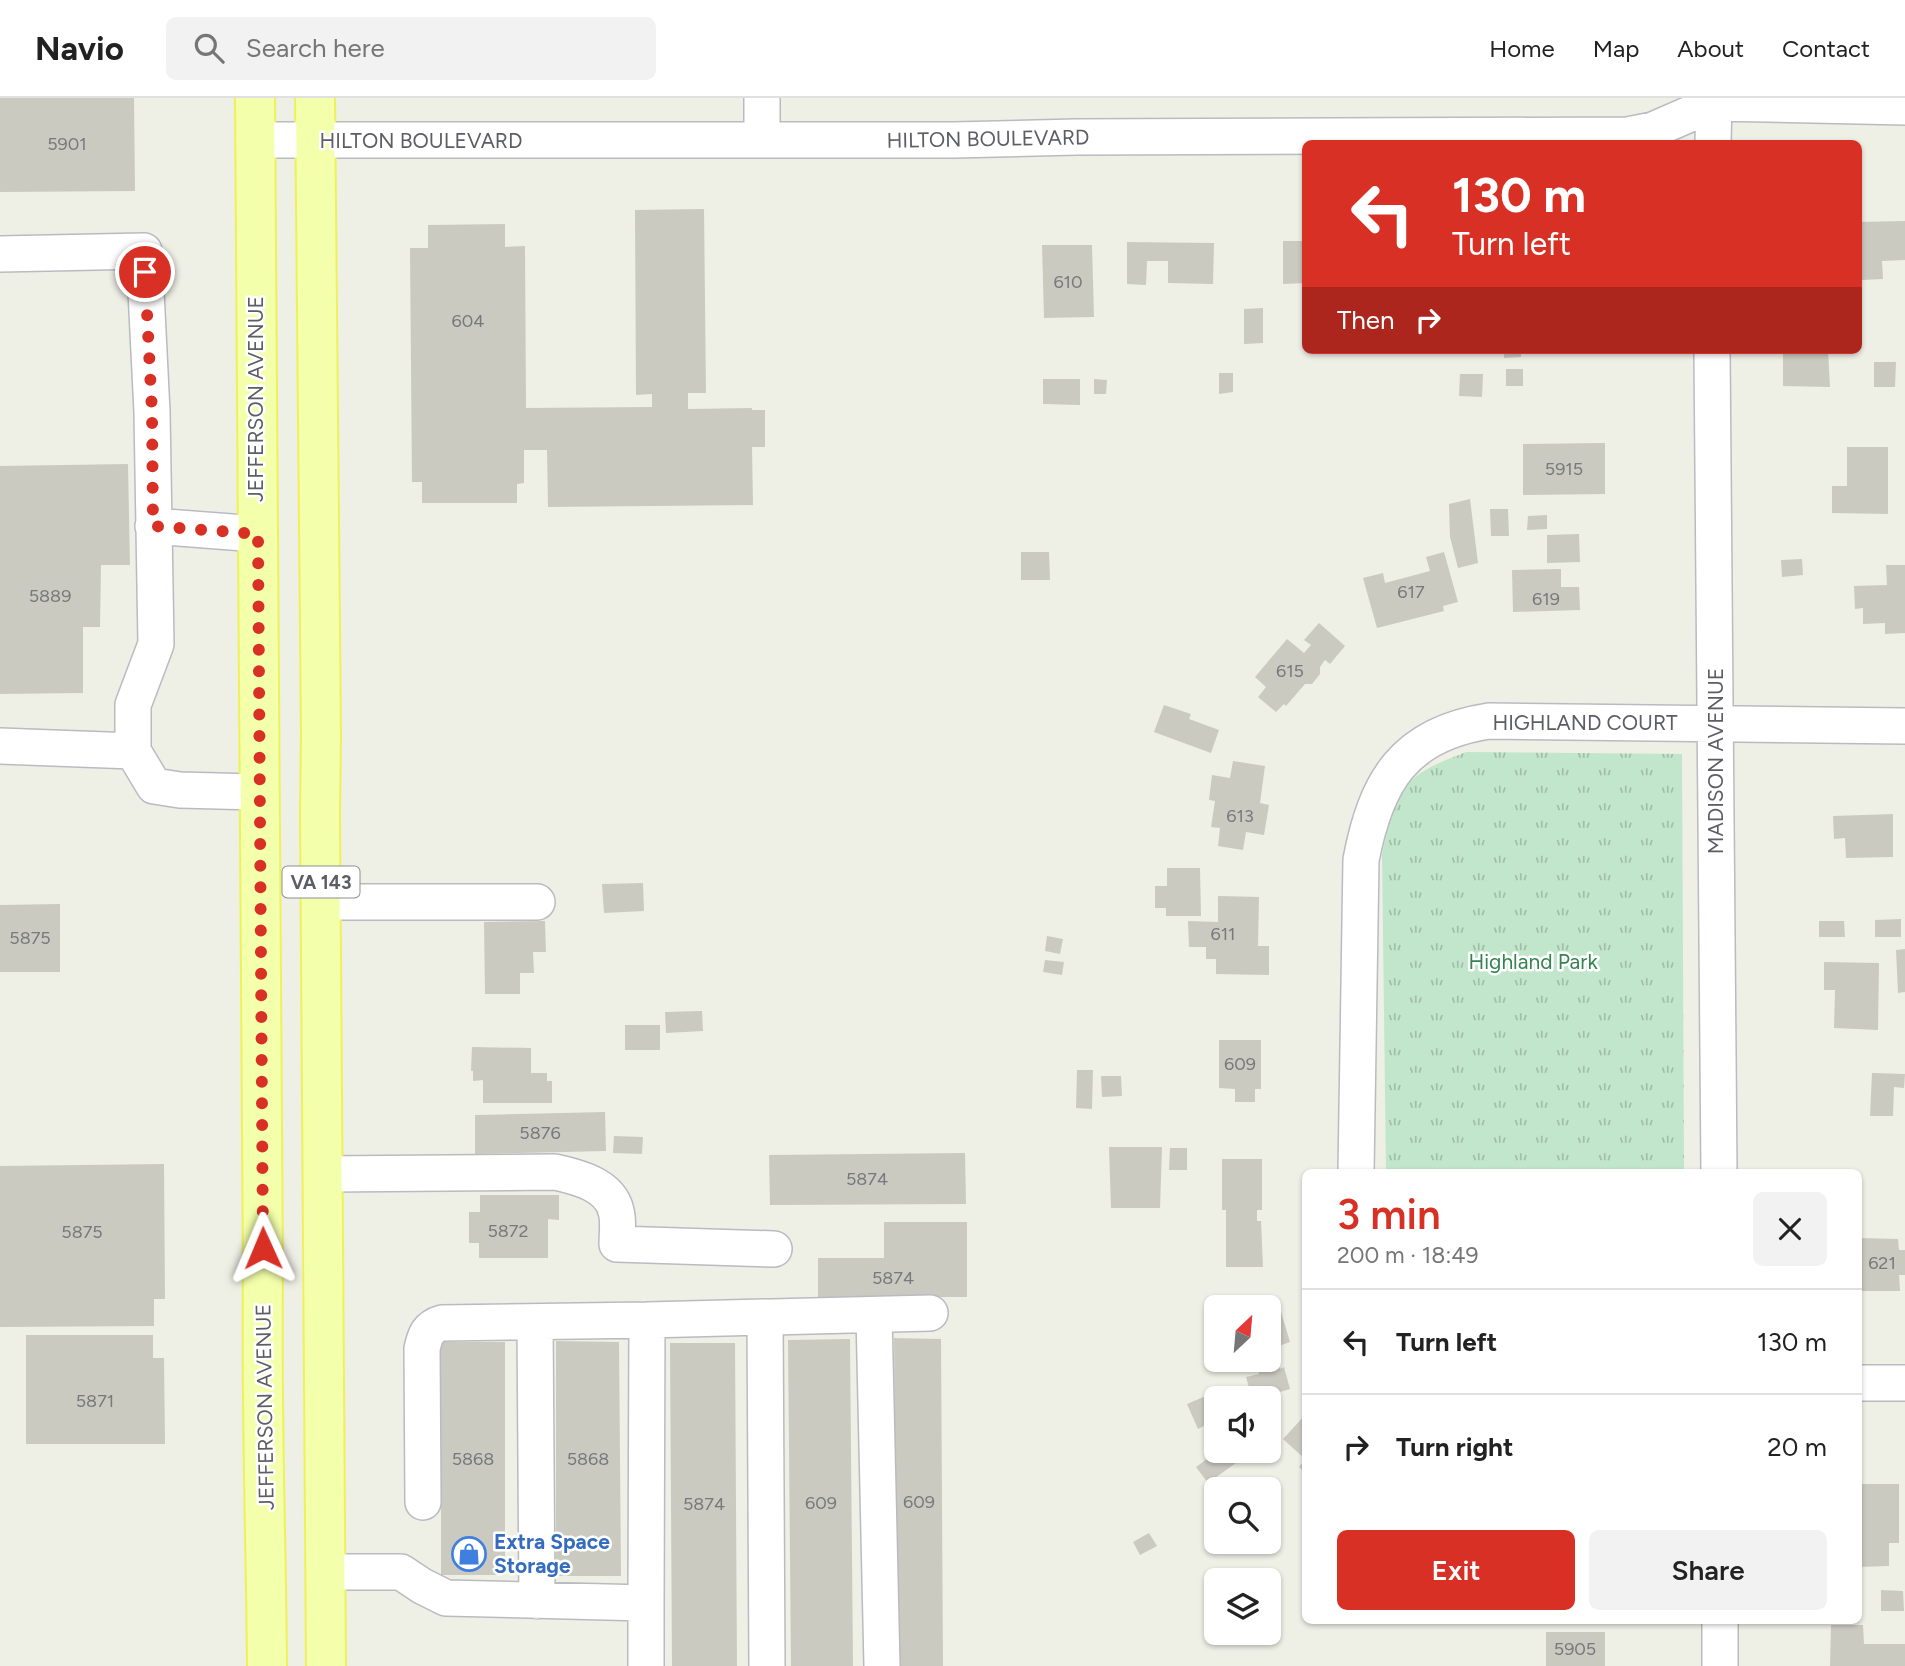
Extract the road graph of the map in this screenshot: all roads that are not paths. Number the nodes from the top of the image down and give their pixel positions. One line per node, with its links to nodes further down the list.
1 (255, 98): 7 (main road, JEFFERSON AVENUE / VA 143)
2 (315, 98): 9 (main road, VA 143)
3 (762, 98): 6 (street)
4 (1713, 100): 5 (street, HILTON BOULEVARD); 6 (street, HILTON BOULEVARD); 8 (street)
5 (1905, 107)
6 (762, 139): 9 (street, HILTON BOULEVARD)
7 (254, 140): 9 (street, HILTON BOULEVARD); 13 (main road, JEFFERSON AVENUE / VA 143)
8 (1713, 140)
9 (316, 141): 19 (main road, VA 143)
10 (0, 254): 12 (street)
11 (1712, 354): 14 (street, MADISON AVENUE)
12 (153, 526): 13 (street); 17 (street)
13 (258, 534): 18 (main road, JEFFERSON AVENUE / VA 143)
14 (1715, 724): 15 (street, HIGHLAND COURT); 21 (street, HIGHLAND COURT); 22 (street, MADISON AVENUE)
15 (1905, 726)
16 (0, 746): 17 (street)
17 (133, 751): 18 (street)
18 (259, 792): 23 (main road, JEFFERSON AVENUE / VA 143)
19 (321, 902): 20 (street); 24 (main road, VA 143)
20 (537, 902)
21 (1356, 1169)
22 (1719, 1169)
23 (262, 1174): 24 (main road); 38 (main road, JEFFERSON AVENUE / VA 143)
24 (324, 1174): 25 (street); 34 (main road, VA 143)
25 (774, 1249)
26 (930, 1313): 27 (street)
27 (874, 1315): 28 (street); 42 (street)
28 (765, 1317): 29 (street); 41 (street)
29 (647, 1320): 30 (street); 36 (street)
30 (535, 1322): 33 (street); 35 (street)
31 (1862, 1383): 32 (street)
32 (1905, 1383)
33 (423, 1502)
34 (325, 1572): 35 (street); 39 (main road, VA 143)
35 (537, 1601): 36 (street)
36 (646, 1603): 40 (street)
37 (1720, 1624): 43 (street)
38 (267, 1666)
39 (326, 1666)
40 (646, 1666)
41 (766, 1666)
42 (881, 1666)
43 (1720, 1666)

